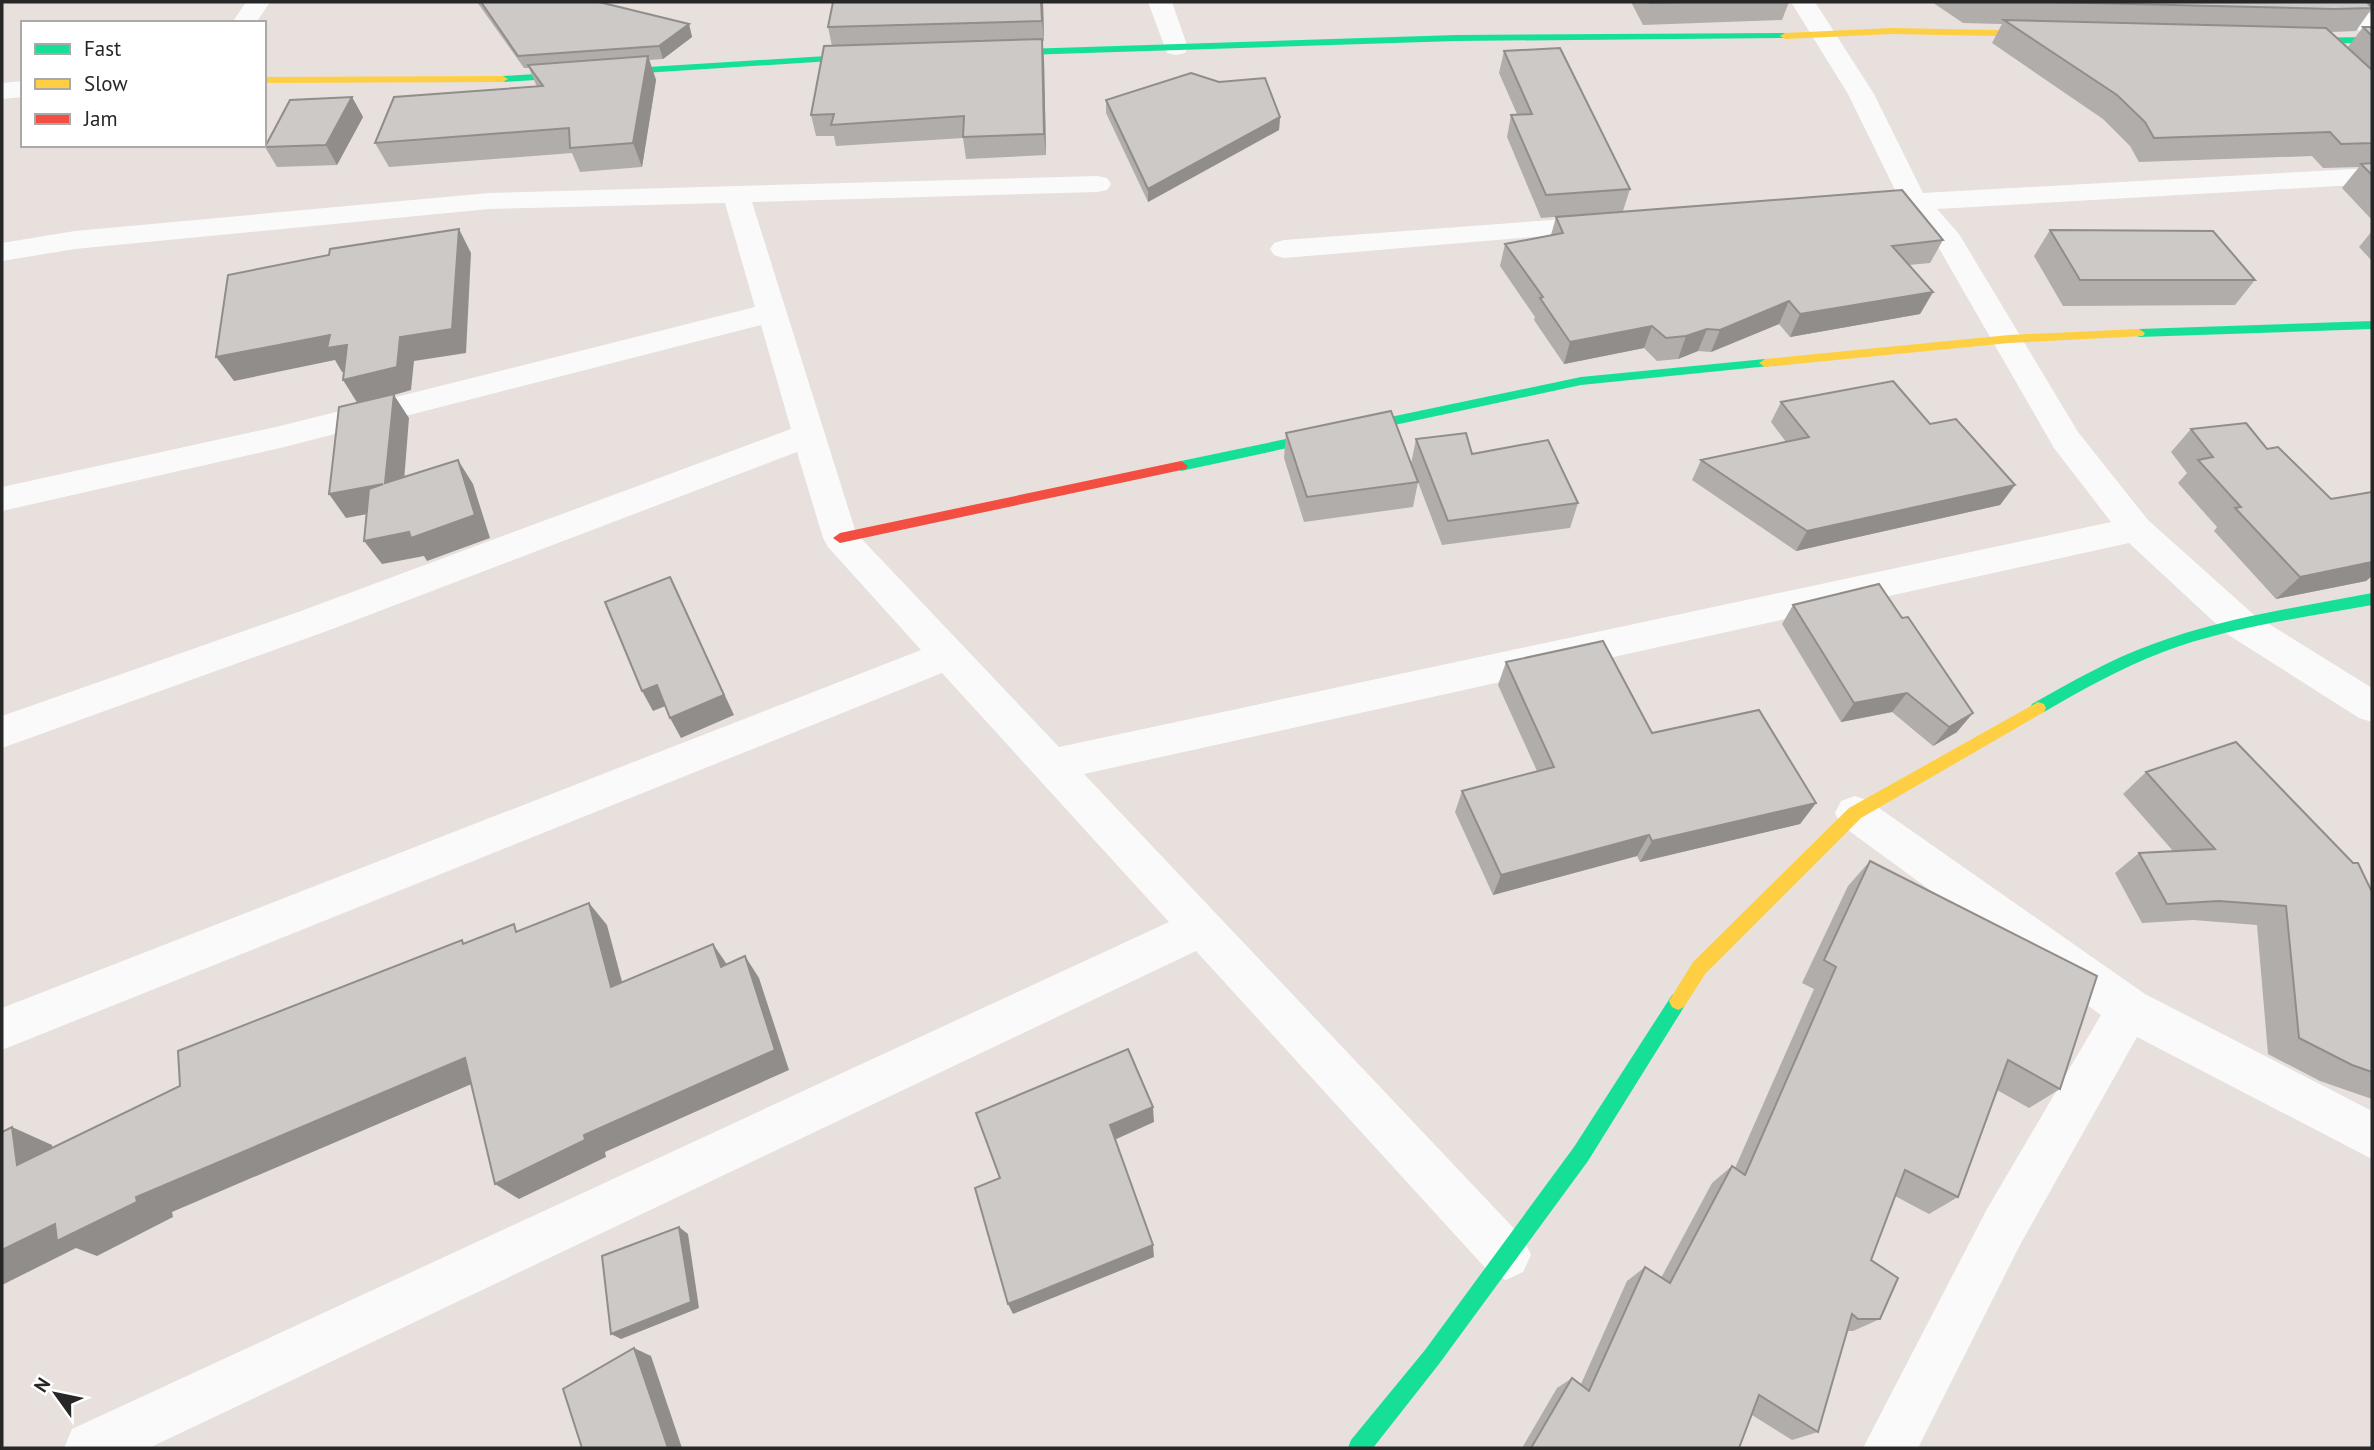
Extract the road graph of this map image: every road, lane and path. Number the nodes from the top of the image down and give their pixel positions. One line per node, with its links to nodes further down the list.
1 (258, 2): 5 (street)
2 (1160, 2): 12 (street)
3 (1803, 2): 8 (street)
4 (2345, 2): 6 (street)
5 (245, 21)
6 (2372, 30)
7 (2067, 34): 8 (street)
8 (1824, 36): 12 (street); 22 (street)
9 (2267, 40): 11 (street)
10 (2372, 40): 11 (street)
11 (2318, 42): 15 (street)
12 (1176, 48): 13 (street)
13 (978, 53)
14 (895, 55): 16 (street)
15 (2345, 67)
16 (266, 79)
17 (21, 89): 18 (street)
18 (2, 91)
19 (2372, 176): 22 (street)
20 (1097, 184): 21 (street)
21 (736, 194): 26 (street); 27 (street)
22 (1913, 200): 23 (street); 29 (street)
23 (1831, 207)
24 (1626, 223): 25 (street)
25 (1284, 249)
26 (2, 252)
27 (771, 313): 30 (street); 31 (street)
28 (2372, 325): 29 (street)
29 (2009, 339): 32 (street); 33 (street)
30 (809, 435): 33 (street); 38 (street)
31 (2, 499)
32 (2136, 529): 35 (street); 39 (street)
33 (840, 538): 36 (street)
34 (2372, 599): 35 (street)
35 (2240, 624): 37 (street); 40 (street)
36 (948, 655): 39 (street); 43 (street)
37 (2372, 707)
38 (2, 732)
39 (1050, 765): 41 (street)
40 (1855, 813): 42 (street); 45 (street)
41 (1202, 927): 45 (street); 46 (street)
42 (2129, 1009): 44 (street); 48 (street)
43 (2, 1029)
44 (2372, 1136)
45 (1506, 1255): 47 (street)
46 (91, 1448)
47 (1359, 1448)
48 (1890, 1448)

